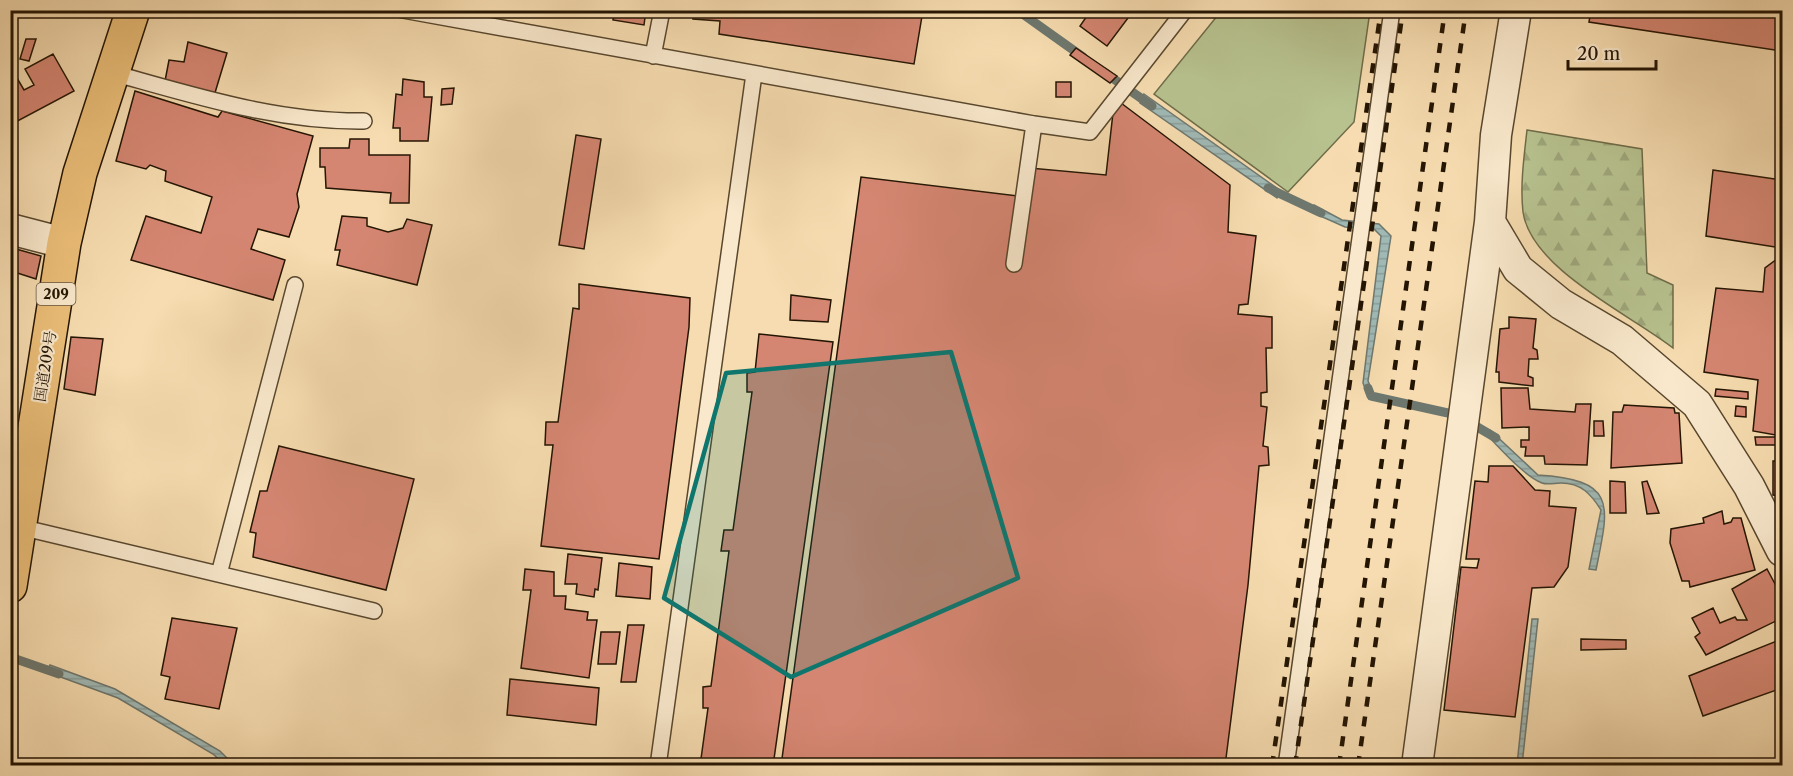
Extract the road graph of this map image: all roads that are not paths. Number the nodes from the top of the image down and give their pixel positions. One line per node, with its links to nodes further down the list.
1 (133, 10): 8 (highway, 国道209号 / 209)
2 (403, 10): 7 (lane)
3 (662, 10): 7 (lane)
4 (1185, 10): 11 (lane)
5 (1392, 10): 23 (lane)
6 (1516, 10): 12 (street)
7 (653, 56): 9 (lane)
8 (113, 73): 10 (lane); 14 (highway, 国道209号 / 209)
9 (754, 74): 11 (lane); 22 (lane)
10 (364, 121)
11 (1034, 124): 15 (lane)
12 (1490, 222): 18 (street); 24 (street)
13 (10, 229): 14 (street)
14 (64, 243): 17 (highway, 国道209号 / 209)
15 (1014, 264)
16 (296, 285): 19 (lane)
17 (18, 514): 19 (lane); 20 (highway, 国道209号 / 209)
18 (1782, 551)
19 (219, 574): 21 (lane)
20 (10, 586)
21 (375, 610)
22 (658, 765)
23 (1286, 765)
24 (1417, 765)

